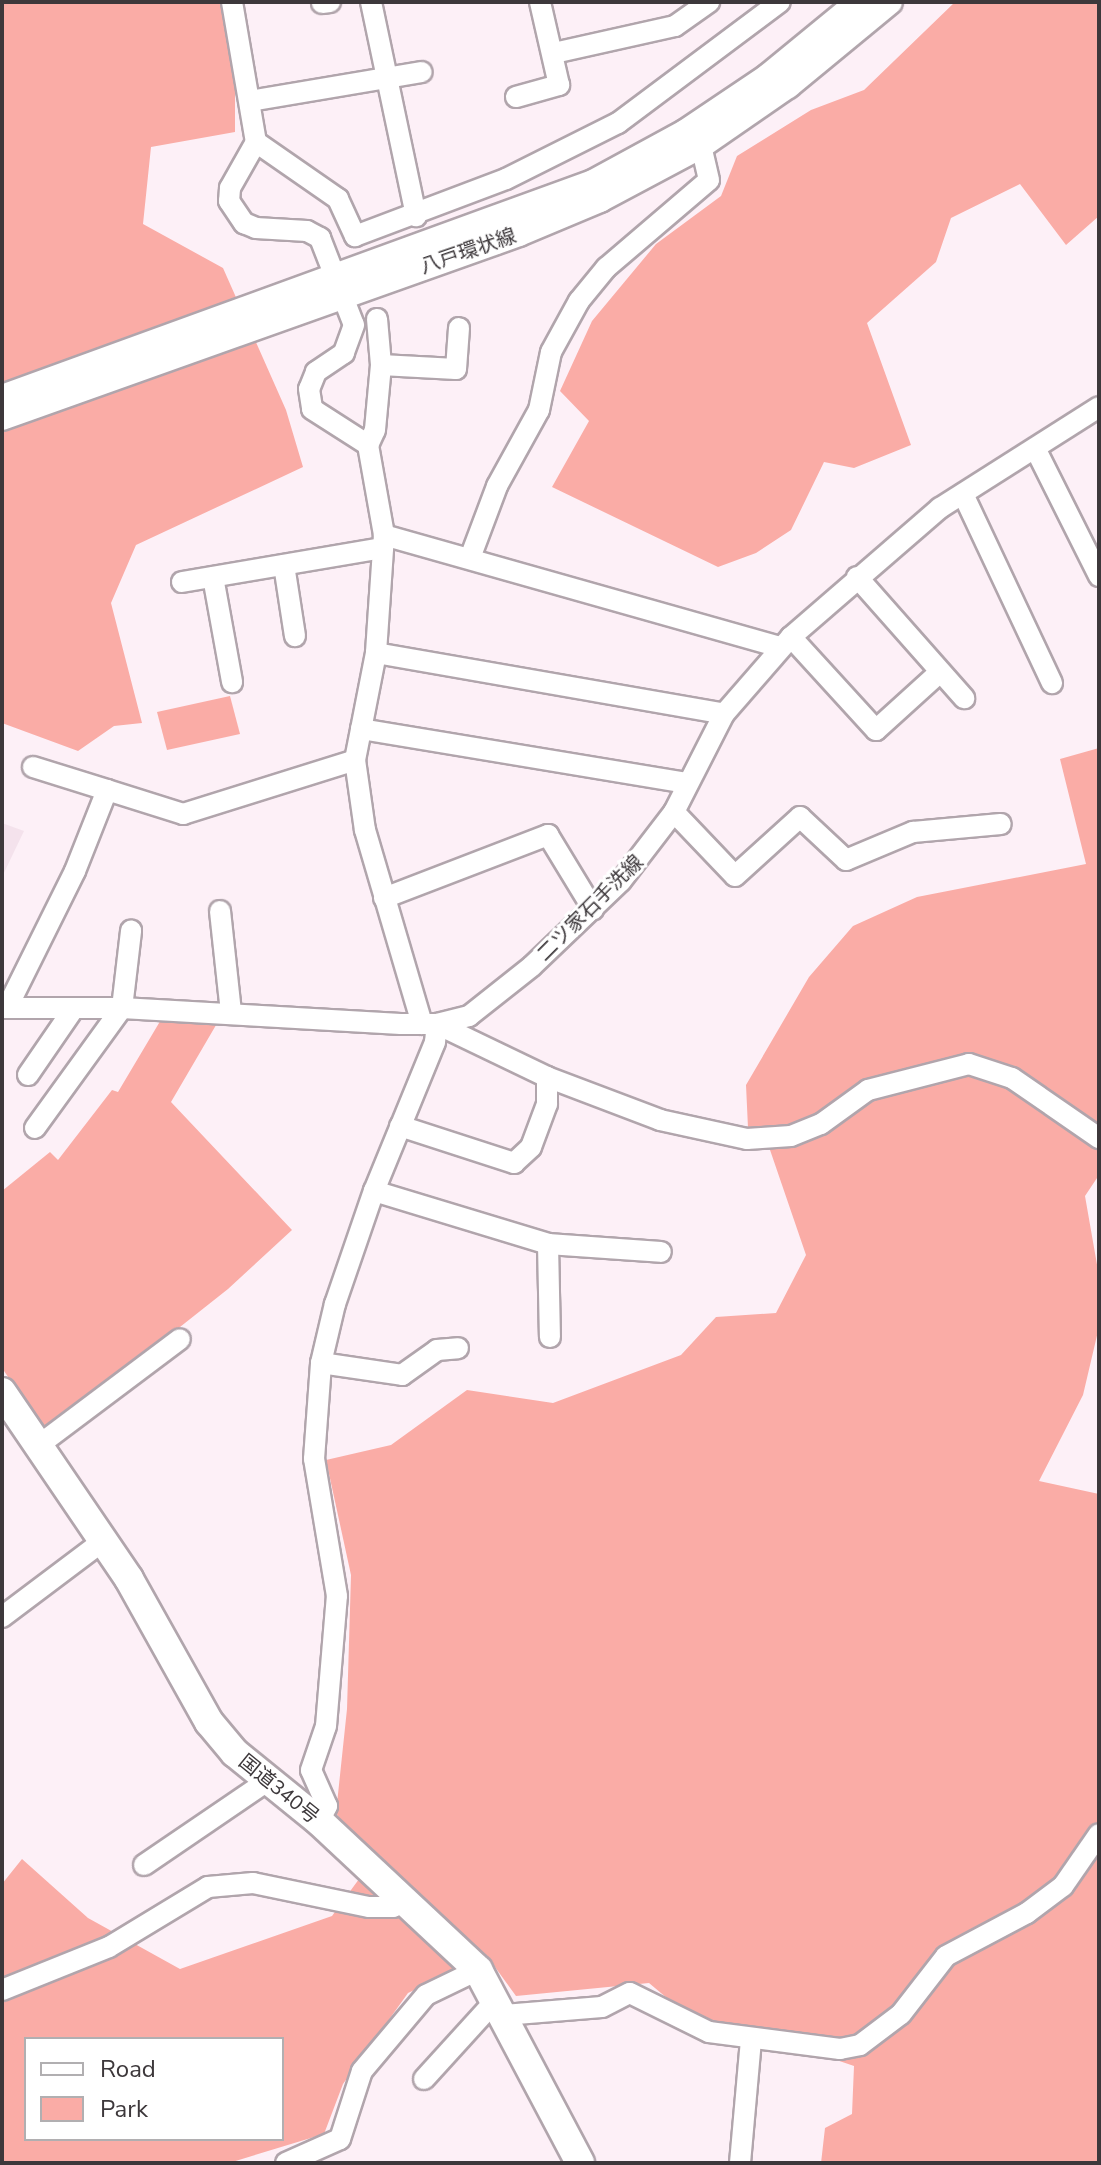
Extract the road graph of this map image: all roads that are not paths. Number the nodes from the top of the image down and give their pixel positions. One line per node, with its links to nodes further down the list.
1 (232, 2): 12 (street)
2 (371, 2): 10 (street)
3 (540, 2): 8 (street)
4 (709, 2): 8 (street)
5 (780, 2): 15 (street)
6 (858, 2): 16 (main road, 八戸環状線)
7 (890, 2): 14 (main road, 八戸環状線)
8 (554, 53): 11 (street)
9 (422, 72): 10 (street)
10 (386, 77): 12 (street); 15 (street)
11 (516, 97)
12 (250, 101): 13 (street)
13 (256, 142): 15 (street); 16 (street)
14 (701, 146): 16 (main road, 八戸環状線); 28 (street)
15 (416, 216)
16 (340, 283): 17 (main road, 八戸環状線); 24 (street)
17 (289, 301): 21 (main road, 八戸環状線); 23 (main road, 八戸環状線)
18 (377, 319): 20 (street)
19 (459, 328): 20 (street)
20 (381, 365): 24 (street)
21 (2, 397)
22 (1096, 415): 25 (street, 二ツ家石手洗線)
23 (2, 418)
24 (368, 445): 27 (street)
25 (1036, 450): 26 (street, 二ツ家石手洗線); 30 (street)
26 (963, 494): 32 (street, 二ツ家石手洗線); 39 (street)
27 (384, 542): 28 (street); 29 (street); 36 (street)
28 (470, 558): 35 (street)
29 (284, 565): 31 (street); 34 (street)
30 (1099, 576)
31 (213, 577): 33 (street); 38 (street)
32 (857, 577): 35 (street, 二ツ家石手洗線); 37 (street)
33 (182, 582)
34 (295, 636)
35 (786, 642): 37 (street); 41 (street, 二ツ家石手洗線)
36 (376, 653): 41 (street); 42 (street)
37 (940, 672): 40 (street)
38 (232, 682)
39 (1052, 683)
40 (964, 698)
41 (724, 714): 45 (street, 二ツ家石手洗線)
42 (361, 729): 43 (street); 45 (street)
43 (355, 760): 46 (street); 49 (street)
44 (33, 767): 46 (street)
45 (688, 783): 47 (street, 二ツ家石手洗線)
46 (107, 790): 53 (street)
47 (674, 812): 48 (street); 50 (street, 二ツ家石手洗線)
48 (1001, 824)
49 (384, 898): 50 (street); 57 (street)
50 (593, 909): 57 (street, 二ツ家石手洗線)
51 (220, 911): 56 (street)
52 (131, 931): 55 (street)
53 (5, 1008): 54 (street, 二ツ家石手洗線)
54 (74, 1008): 55 (street, 二ツ家石手洗線); 58 (street)
55 (122, 1008): 56 (street, 二ツ家石手洗線); 61 (street)
56 (231, 1013): 57 (street, 二ツ家石手洗線)
57 (430, 1024): 59 (street); 60 (street)
58 (28, 1075)
59 (547, 1077): 60 (street); 62 (street)
60 (400, 1126): 63 (street)
61 (35, 1128)
62 (1099, 1138)
63 (374, 1191): 64 (street); 69 (street)
64 (548, 1244): 65 (street); 66 (street)
65 (661, 1252)
66 (550, 1337)
67 (180, 1339): 71 (street)
68 (458, 1348): 69 (street)
69 (321, 1363): 75 (street)
70 (2, 1392): 71 (highway, 国道340号)
71 (39, 1445): 72 (highway, 国道340号)
72 (103, 1541): 73 (street); 74 (highway, 国道340号)
73 (2, 1617)
74 (267, 1781): 75 (highway, 国道340号); 77 (street)
75 (319, 1821): 78 (highway, 国道340号)
76 (1099, 1834): 82 (street)
77 (144, 1865)
78 (407, 1900): 79 (highway, 国道340号); 80 (street)
79 (478, 1970): 81 (highway, 国道340号); 84 (street)
80 (2, 1990)
81 (500, 2007): 82 (street); 83 (street); 85 (highway, 国道340号)
82 (751, 2040): 86 (street)
83 (424, 2079)
84 (286, 2163)
85 (580, 2163)
86 (740, 2163)

